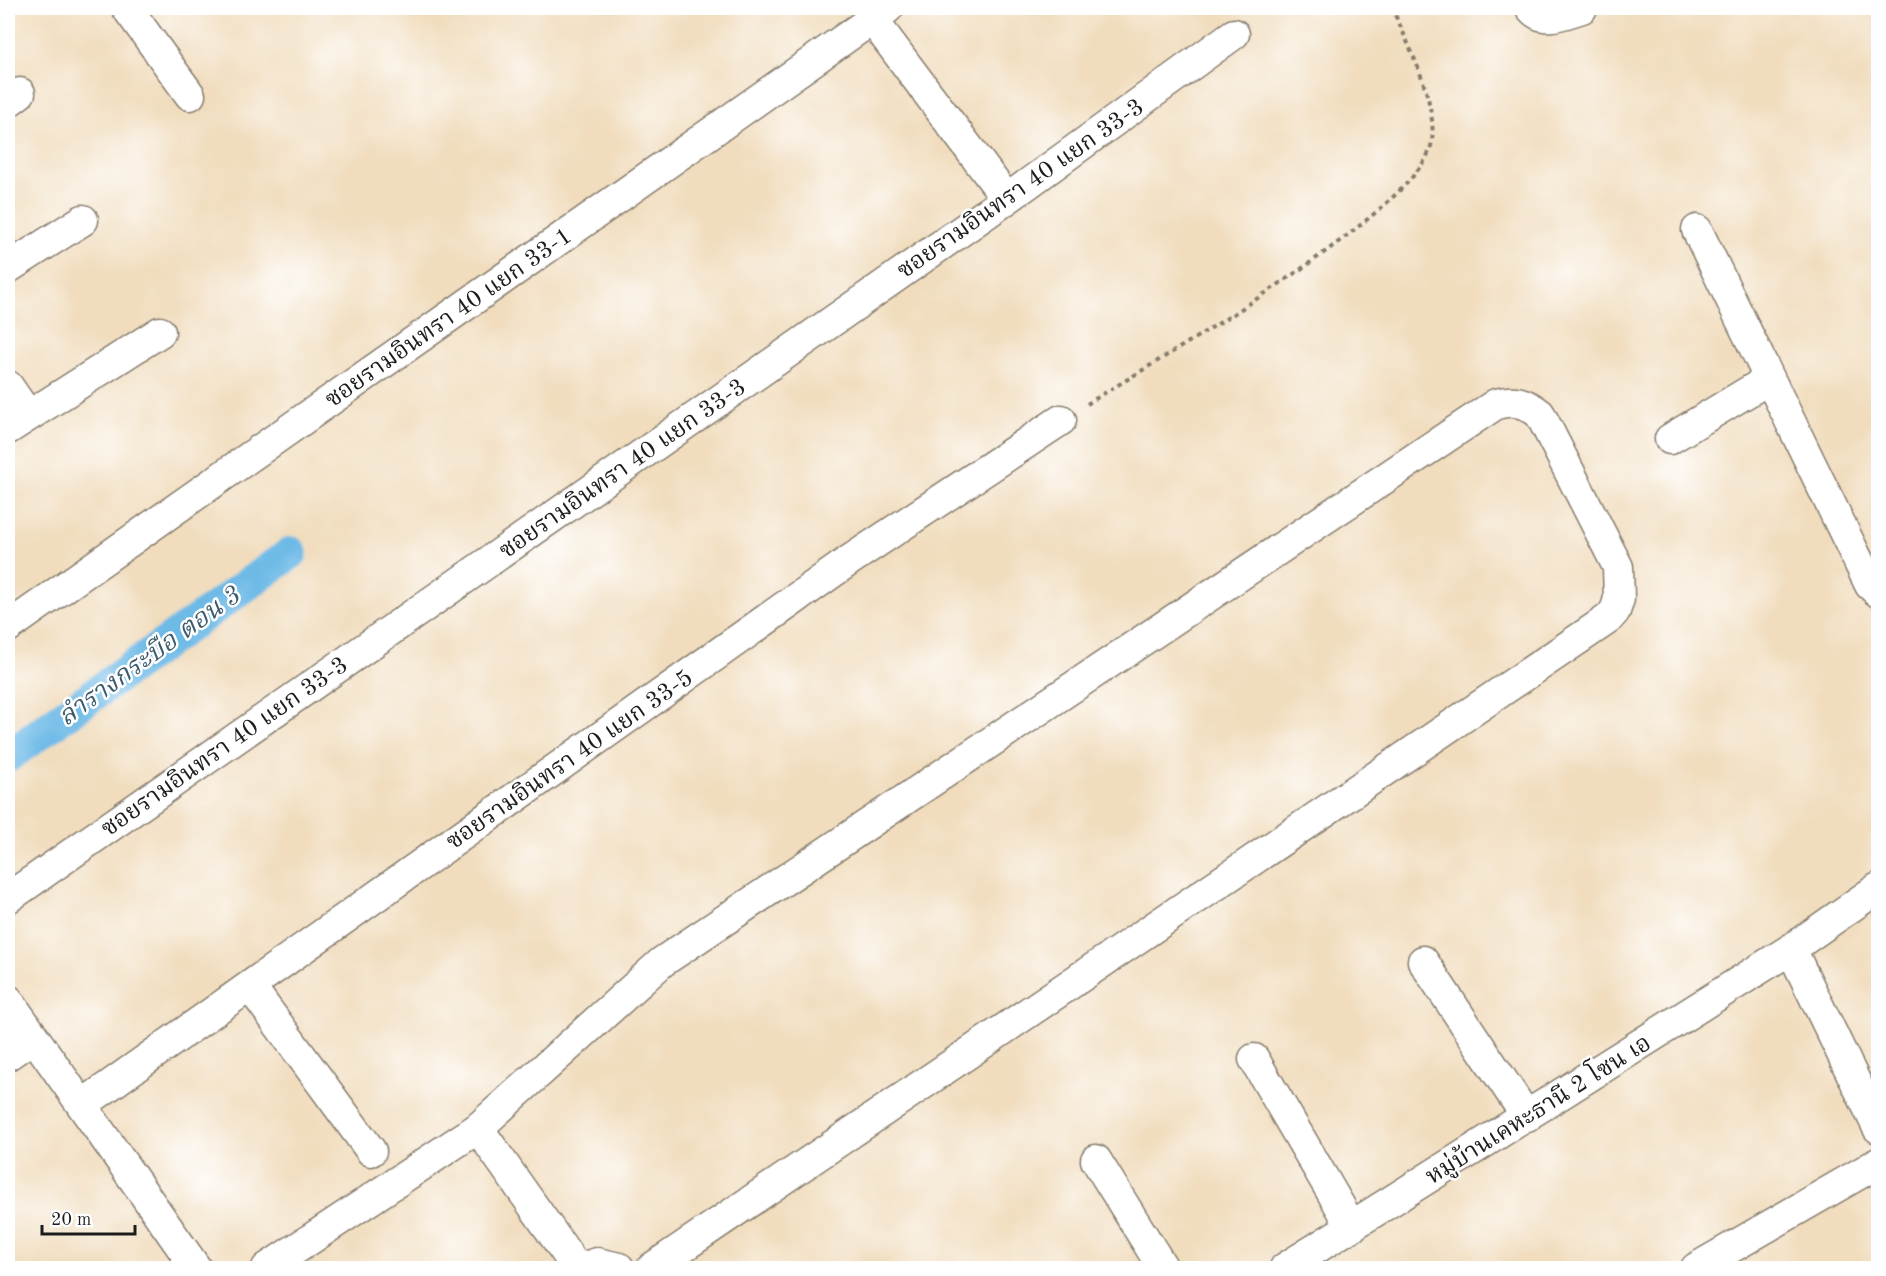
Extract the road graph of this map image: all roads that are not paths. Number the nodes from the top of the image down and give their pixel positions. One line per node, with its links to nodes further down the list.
1 (127, 8): 4 (street)
2 (880, 13): 5 (street); 16 (street, ซอยรามอินทรา 40 แยก 33-1)
3 (1234, 34): 5 (street, ซอยรามอินทรา 40 แยก 33-3)
4 (190, 95)
5 (1007, 199): 18 (street, ซอยรามอินทรา 40 แยก 33-3)
6 (82, 220): 8 (street)
7 (1697, 230): 10 (street)
8 (8, 268)
9 (160, 332): 13 (street)
10 (1768, 379): 14 (street); 15 (street)
11 (8, 386): 13 (street)
12 (1061, 420): 21 (street, ซอยรามอินทรา 40 แยก 33-5)
13 (18, 422)
14 (1670, 439)
15 (1878, 592)
16 (8, 627)
17 (1878, 888): 19 (street, หมู่บ้านเคหะธานี 2 โซน เอ)
18 (8, 898)
19 (1791, 949): 27 (street, หมู่บ้านเคหะธานี 2 โซน เอ); 29 (street)
20 (1423, 961): 27 (street)
21 (250, 986): 26 (street, ซอยรามอินทรา 40 แยก 33-5); 30 (street)
22 (8, 1000): 23 (street)
23 (34, 1037): 24 (street); 26 (street)
24 (8, 1055)
25 (1254, 1059): 33 (street)
26 (82, 1105): 34 (street)
27 (1527, 1117): 33 (street, หมู่บ้านเคหะธานี 2 โซน เอ)
28 (478, 1128): 35 (street); 36 (street); 38 (street)
29 (1878, 1128)
30 (371, 1151)
31 (1096, 1160): 39 (street)
32 (1878, 1163): 41 (street)
33 (1352, 1227): 40 (street, หมู่บ้านเคหะธานี 2 โซน เอ)
34 (196, 1268)
35 (267, 1269)
36 (579, 1269): 37 (street)
37 (619, 1269)
38 (652, 1269)
39 (1163, 1269)
40 (1285, 1269)
41 (1695, 1269)

